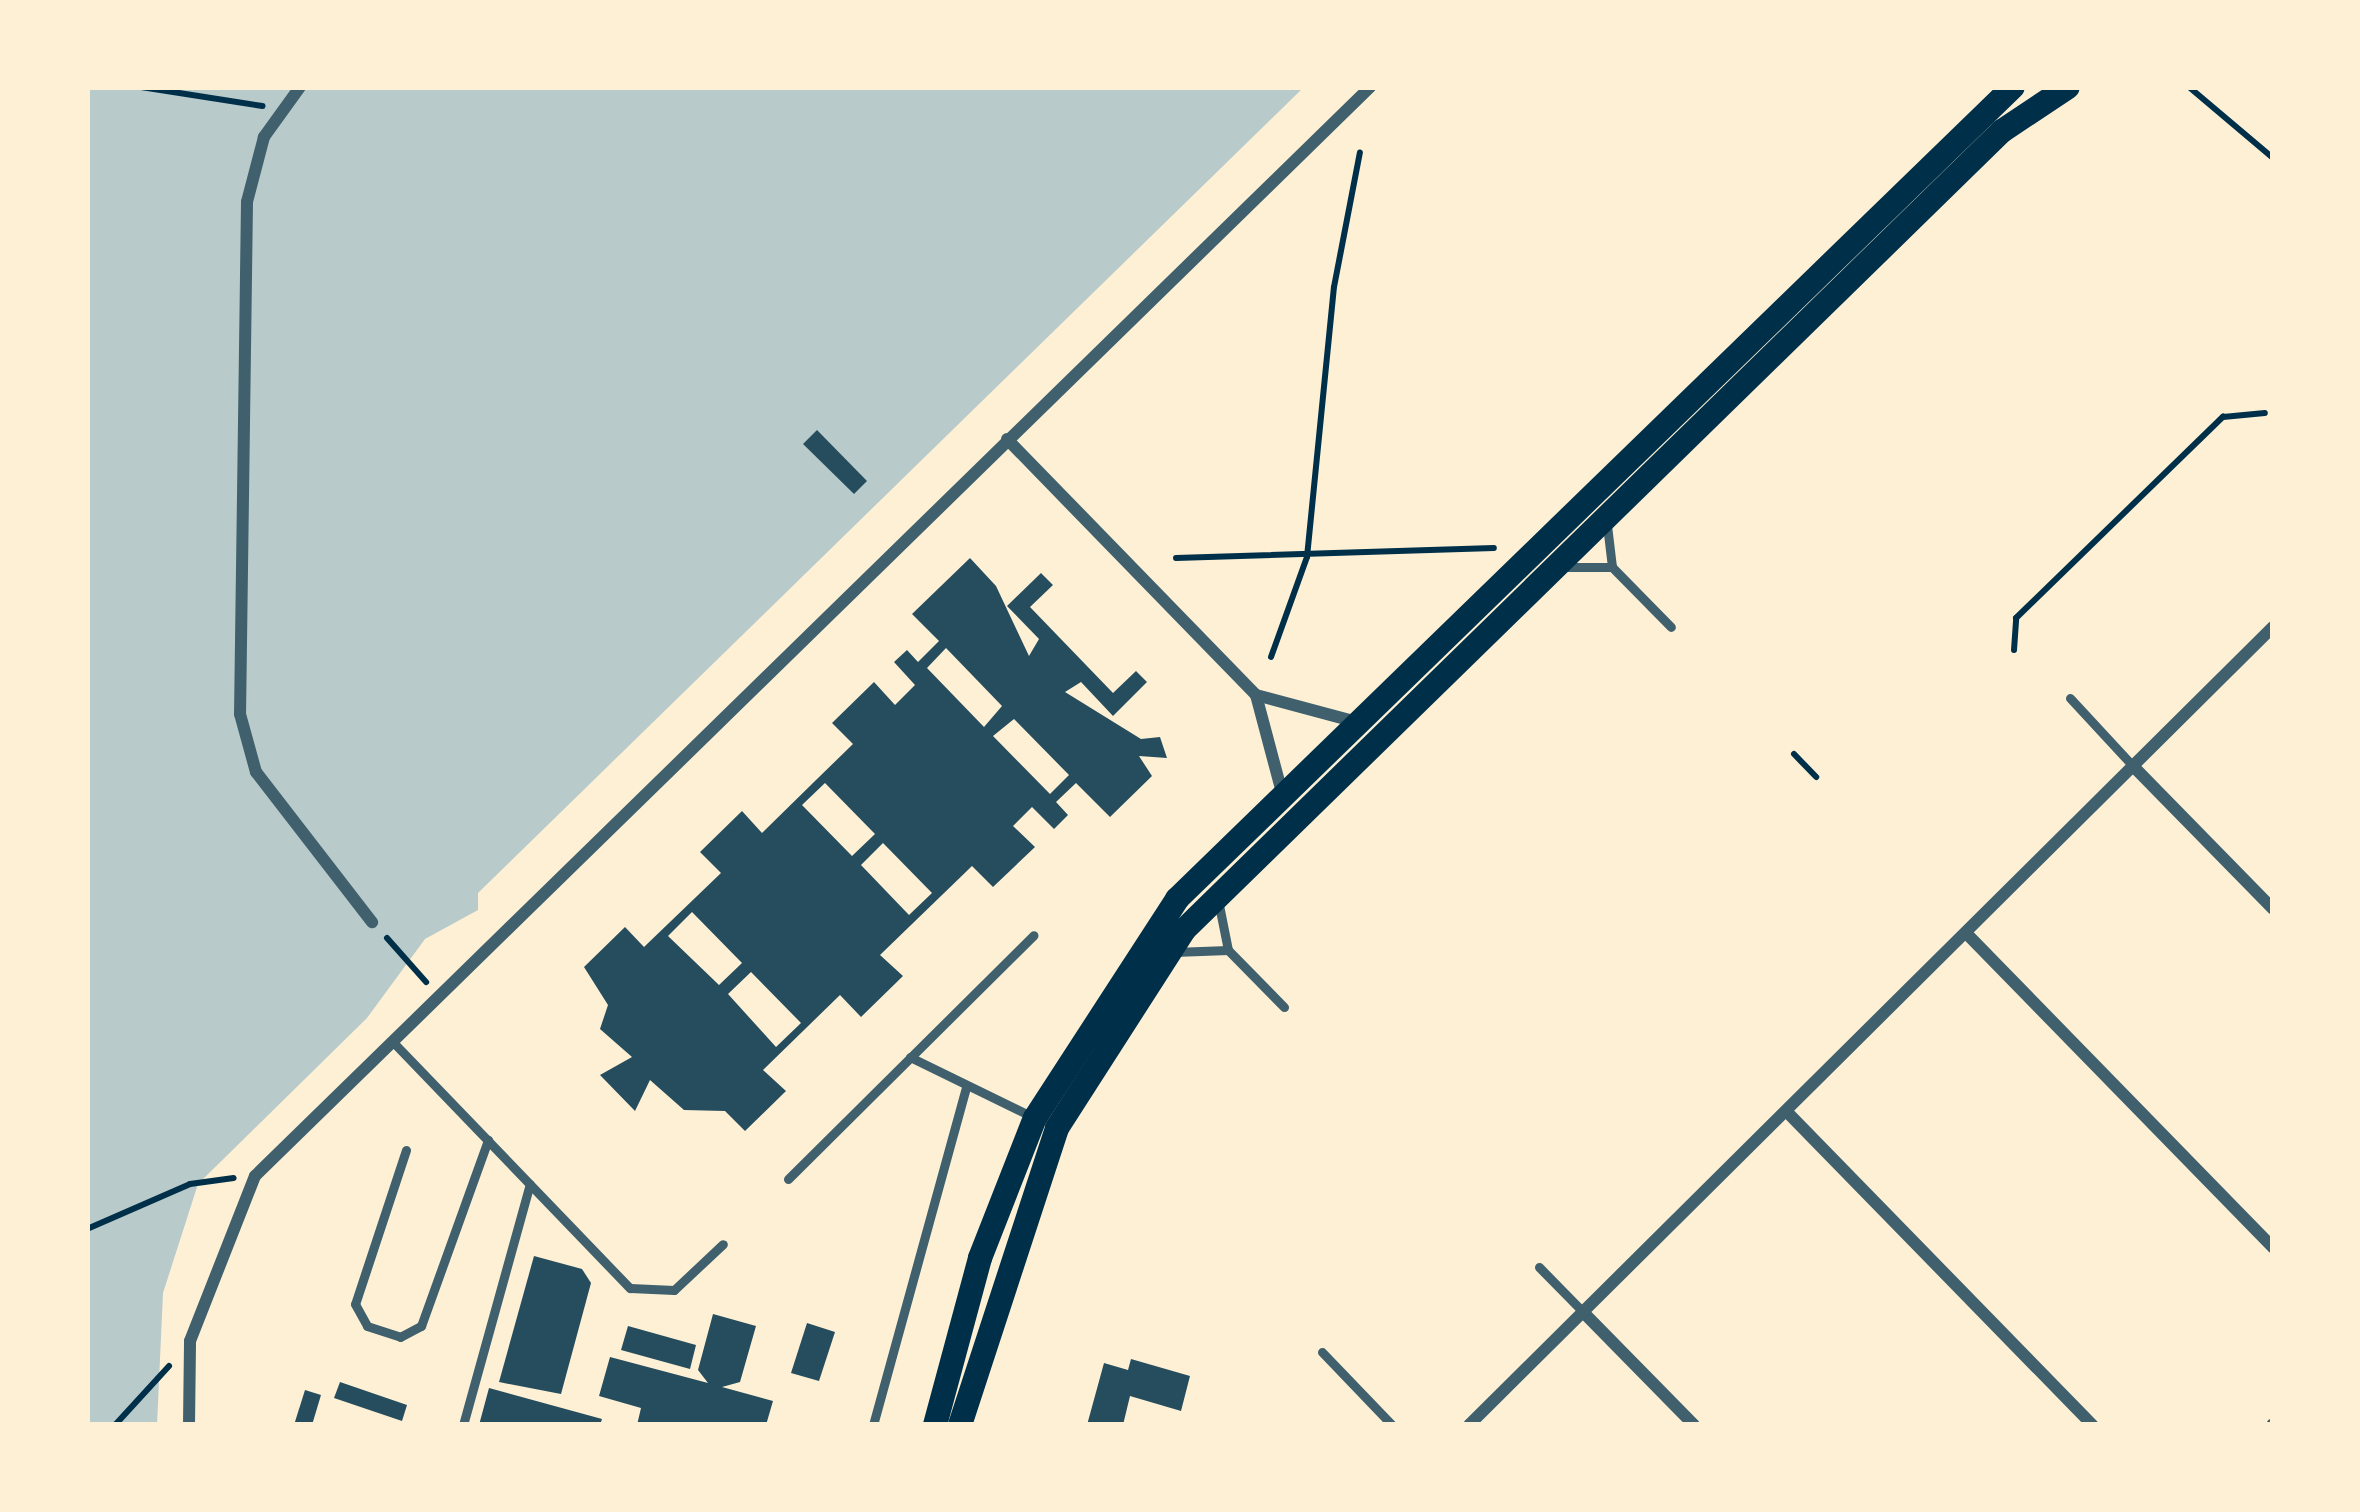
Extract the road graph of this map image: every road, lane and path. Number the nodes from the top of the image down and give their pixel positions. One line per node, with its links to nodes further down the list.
1 (141, 87): 7 (path)
2 (300, 87): 7 (street)
3 (1370, 87): 11 (street)
4 (2013, 87): 24 (main road)
5 (2068, 87): 12 (main road)
6 (2189, 87): 9 (path)
7 (285, 110): 31 (street)
8 (1360, 152): 14 (path)
9 (2273, 158)
10 (2265, 413): 20 (path)
11 (1007, 439): 22 (street); 36 (street)
12 (1606, 514): 16 (lane); 17 (main road)
13 (1494, 548): 14 (path)
14 (1307, 557): 15 (path); 21 (path)
15 (1176, 558)
16 (1612, 566): 17 (lane); 18 (lane)
17 (1549, 570): 29 (main road)
18 (1670, 627)
19 (2273, 627): 26 (street)
20 (2014, 650)
21 (1271, 657)
22 (1256, 695): 24 (street); 28 (street)
23 (2070, 698): 26 (lane)
24 (1353, 721): 28 (main road)
25 (1794, 754): 27 (path)
26 (2134, 766): 30 (street); 32 (street)
27 (1816, 777)
28 (1281, 789): 42 (main road)
29 (1217, 894): 34 (lane); 35 (main road)
30 (2273, 909)
31 (372, 922): 36 (path)
32 (1966, 933): 41 (street); 50 (street)
33 (1034, 934): 39 (lane)
34 (1228, 950): 35 (lane); 37 (lane)
35 (1165, 954): 60 (main road)
36 (439, 995): 38 (street)
37 (1285, 1007)
38 (392, 1041): 43 (lane); 45 (street)
39 (910, 1058): 40 (lane); 46 (lane)
40 (966, 1088): 42 (lane); 58 (lane)
41 (1789, 1114): 52 (street); 64 (street)
42 (1035, 1118): 59 (main road)
43 (488, 1140): 44 (lane); 47 (lane)
44 (406, 1150)
45 (255, 1176): 48 (path); 53 (street)
46 (788, 1179)
47 (530, 1184): 49 (lane); 57 (lane)
48 (87, 1229)
49 (723, 1244)
50 (2273, 1248)
51 (1539, 1267): 52 (lane)
52 (1584, 1312): 62 (street); 63 (street)
53 (190, 1341): 55 (path); 56 (street)
54 (1322, 1352): 61 (lane)
55 (115, 1425)
56 (190, 1425)
57 (463, 1425)
58 (873, 1425)
59 (935, 1425)
60 (960, 1425)
61 (1392, 1425)
62 (1468, 1425)
63 (1694, 1425)
64 (2093, 1425)

